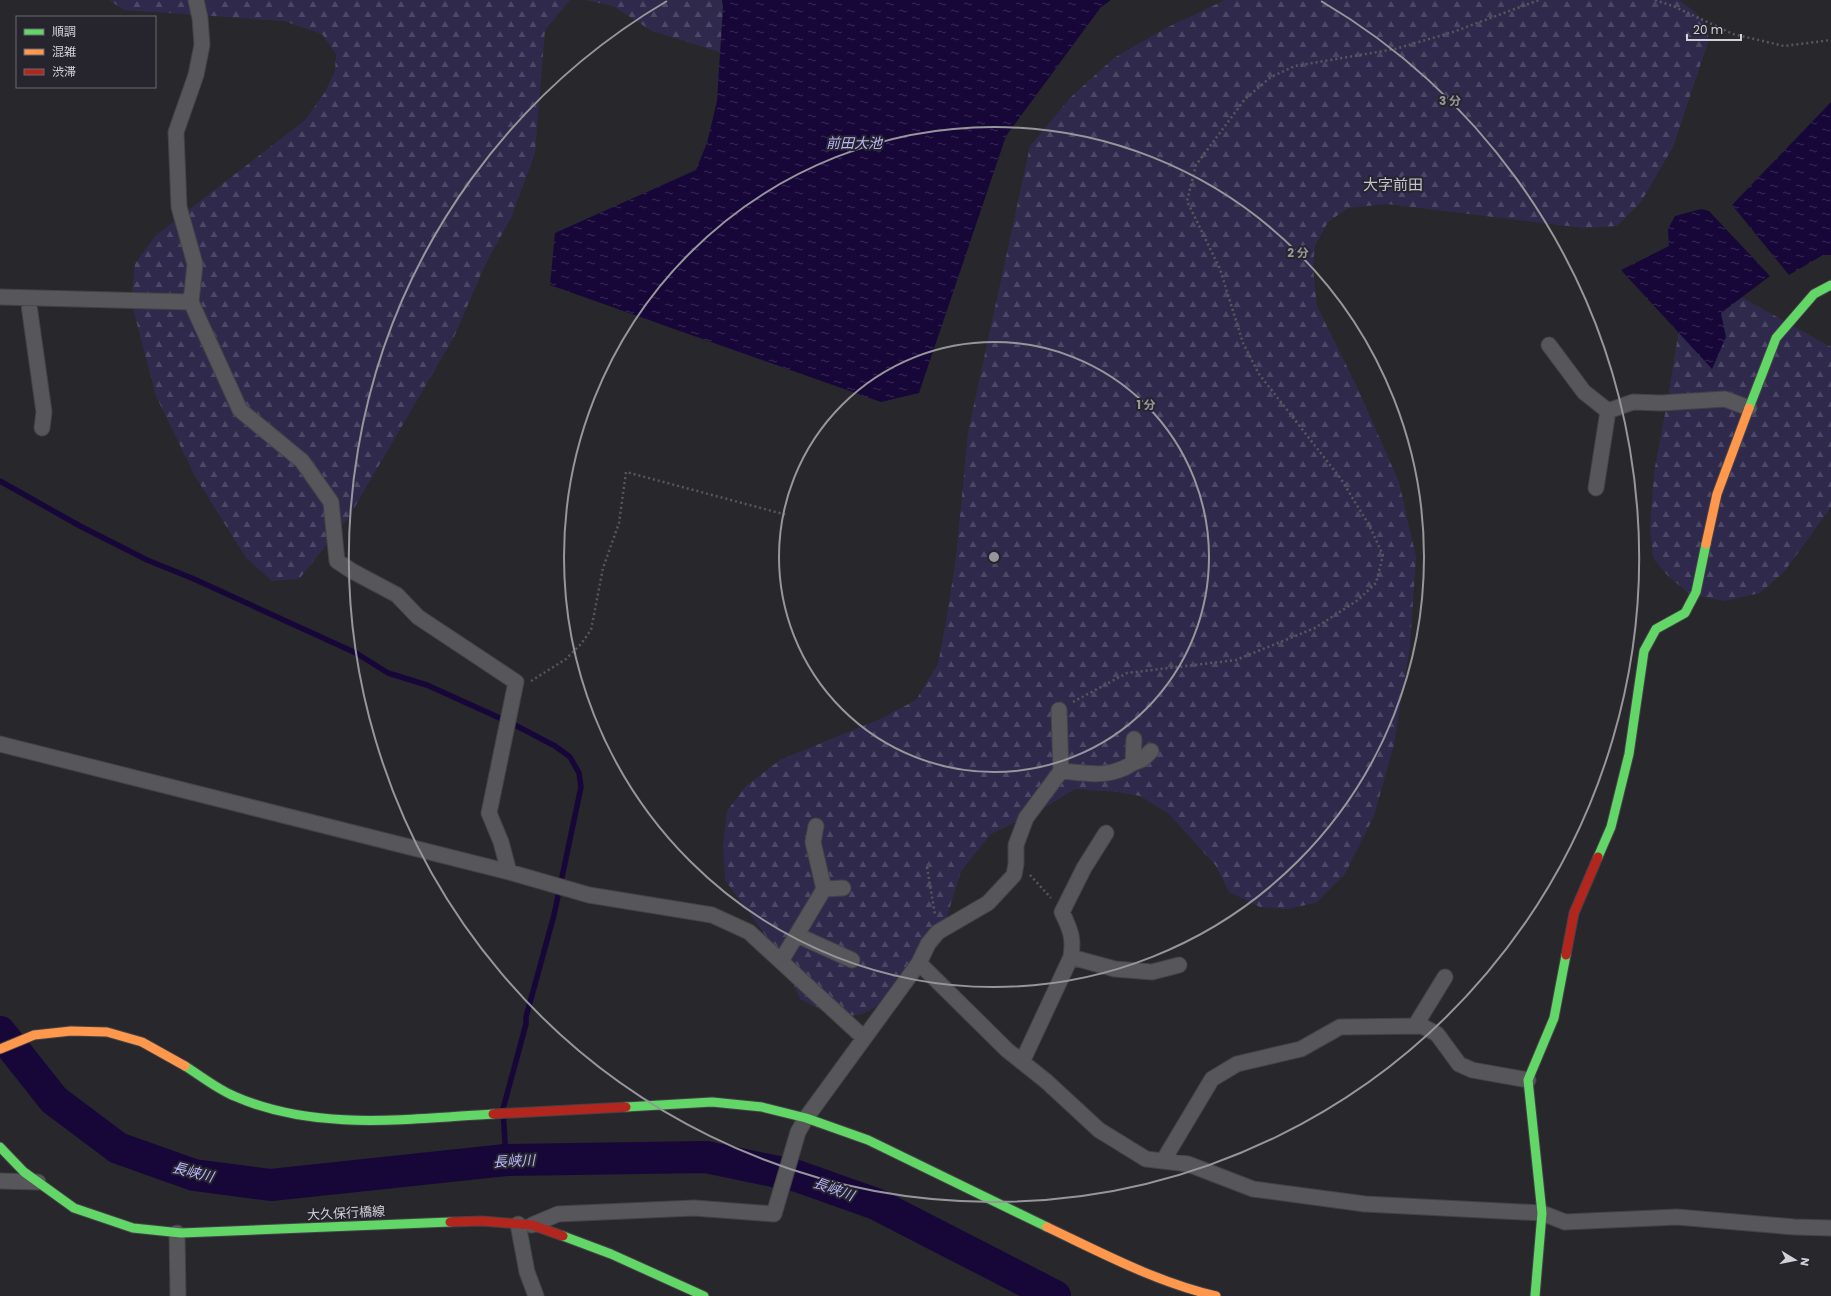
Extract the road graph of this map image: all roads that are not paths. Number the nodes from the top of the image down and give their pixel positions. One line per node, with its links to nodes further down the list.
1 (196, 0): 5 (street)
2 (1831, 284): 7 (street)
3 (0, 297): 4 (street)
4 (28, 298): 5 (street); 9 (street)
5 (191, 302): 19 (street)
6 (1549, 345): 8 (street)
7 (1749, 408): 8 (street); 33 (street)
8 (1608, 411): 10 (street)
9 (42, 428)
10 (1596, 488)
11 (1059, 710): 16 (street)
12 (1134, 739): 15 (street)
13 (0, 744): 19 (street)
14 (1151, 751): 15 (street)
15 (1133, 763): 16 (street)
16 (1061, 770): 26 (street)
17 (816, 826): 21 (street)
18 (1106, 833): 23 (street)
19 (509, 872): 25 (street)
20 (843, 888): 21 (street)
21 (824, 889): 22 (street)
22 (797, 934): 24 (street); 25 (street)
23 (1071, 957): 27 (street); 32 (street)
24 (852, 960)
25 (780, 961): 30 (street)
26 (919, 963): 30 (street); 32 (street)
27 (1179, 964)
28 (1446, 977): 29 (street)
29 (1415, 1026): 33 (street); 36 (street)
30 (864, 1038): 34 (street)
31 (0, 1049): 34 (street)
32 (1022, 1062): 36 (street)
33 (1528, 1080): 39 (street)
34 (806, 1118): 40 (street); 46 (street)
35 (0, 1147): 38 (street, 大久保行橋線)
36 (1163, 1161): 39 (street)
37 (0, 1181): 38 (street)
38 (38, 1182): 42 (street, 大久保行橋線)
39 (1542, 1213): 41 (street); 47 (street)
40 (525, 1225): 42 (street, 大久保行橋線); 44 (street); 45 (street, 大久保行橋線)
41 (1831, 1228)
42 (177, 1233): 43 (street)
43 (178, 1296)
44 (536, 1296)
45 (704, 1296)
46 (1216, 1296)
47 (1534, 1296)

